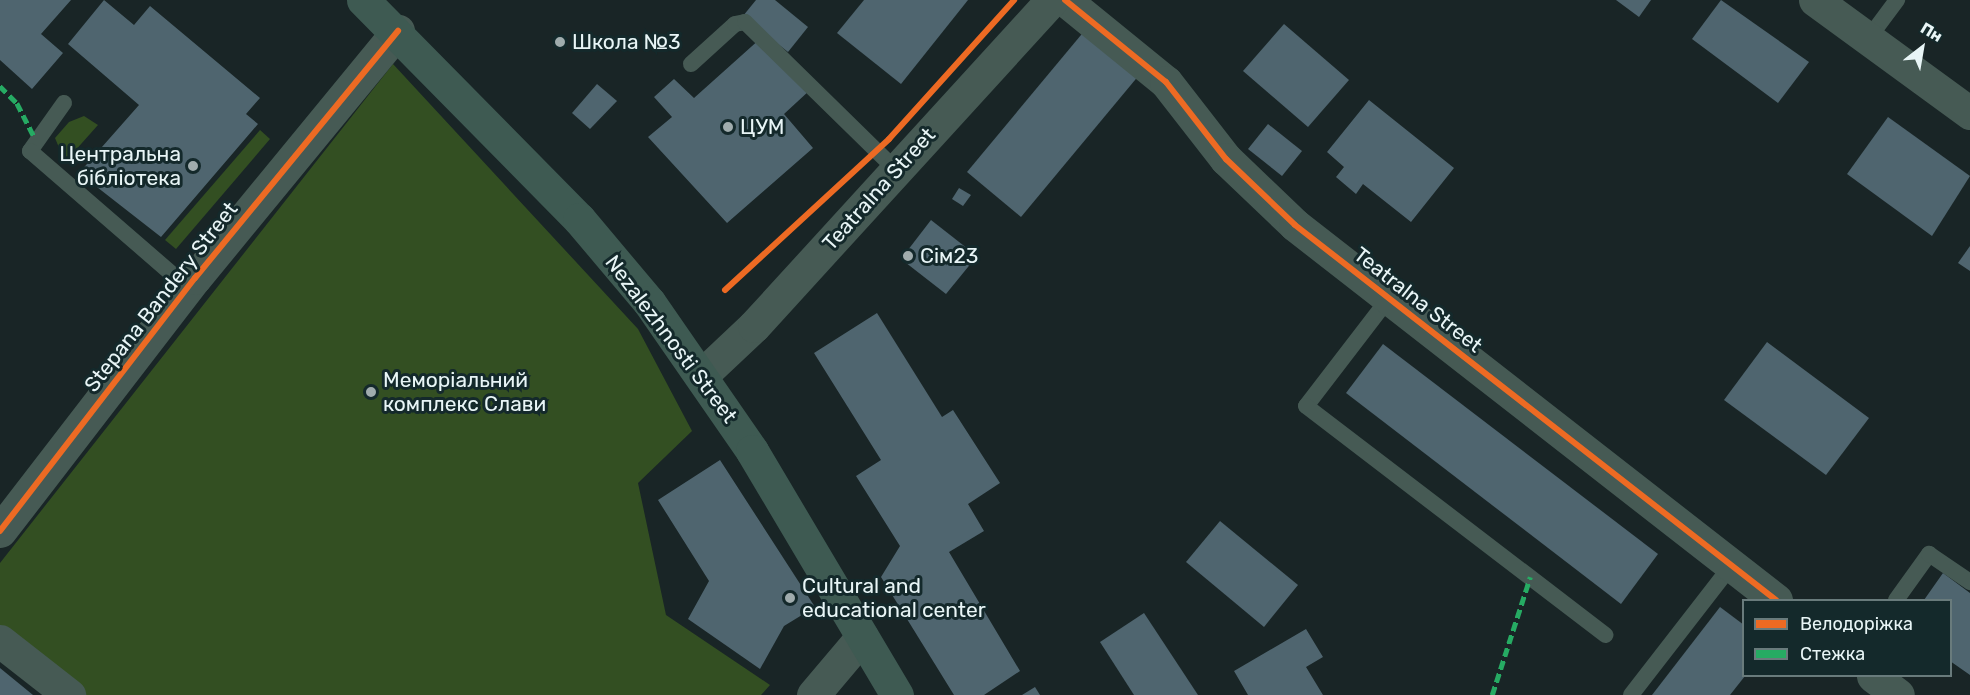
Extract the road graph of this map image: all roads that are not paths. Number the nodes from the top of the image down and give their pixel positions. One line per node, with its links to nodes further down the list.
1 (363, 0): 6 (main road, Nezalezhnosti Street)
2 (1052, 0): 11 (street, Teatralna Street)
3 (1065, 0): 13 (street, Teatralna Street)
4 (1815, 0): 7 (street)
5 (1896, 0): 7 (lane)
6 (398, 31): 12 (street, Stepana Bandery Street); 14 (main road, Nezalezhnosti Street)
7 (1868, 39): 10 (street)
8 (691, 64): 11 (lane)
9 (64, 103): 12 (lane)
10 (1970, 112)
11 (896, 170): 14 (street, Teatralna Street)
12 (188, 288): 15 (street, Stepana Bandery Street)
13 (1389, 298): 16 (street, Teatralna Street); 20 (lane)
14 (702, 375): 21 (main road, Nezalezhnosti Street)
15 (0, 531)
16 (1731, 566): 18 (street, Teatralna Street); 27 (lane)
17 (1970, 582): 19 (lane)
18 (1775, 599)
19 (1897, 599)
20 (1605, 635)
21 (862, 637): 25 (street); 26 (main road, Nezalezhnosti Street)
22 (0, 641): 24 (street)
23 (1876, 677): 28 (street)
24 (69, 695)
25 (813, 695)
26 (897, 695)
27 (1631, 695)
28 (1898, 695)

